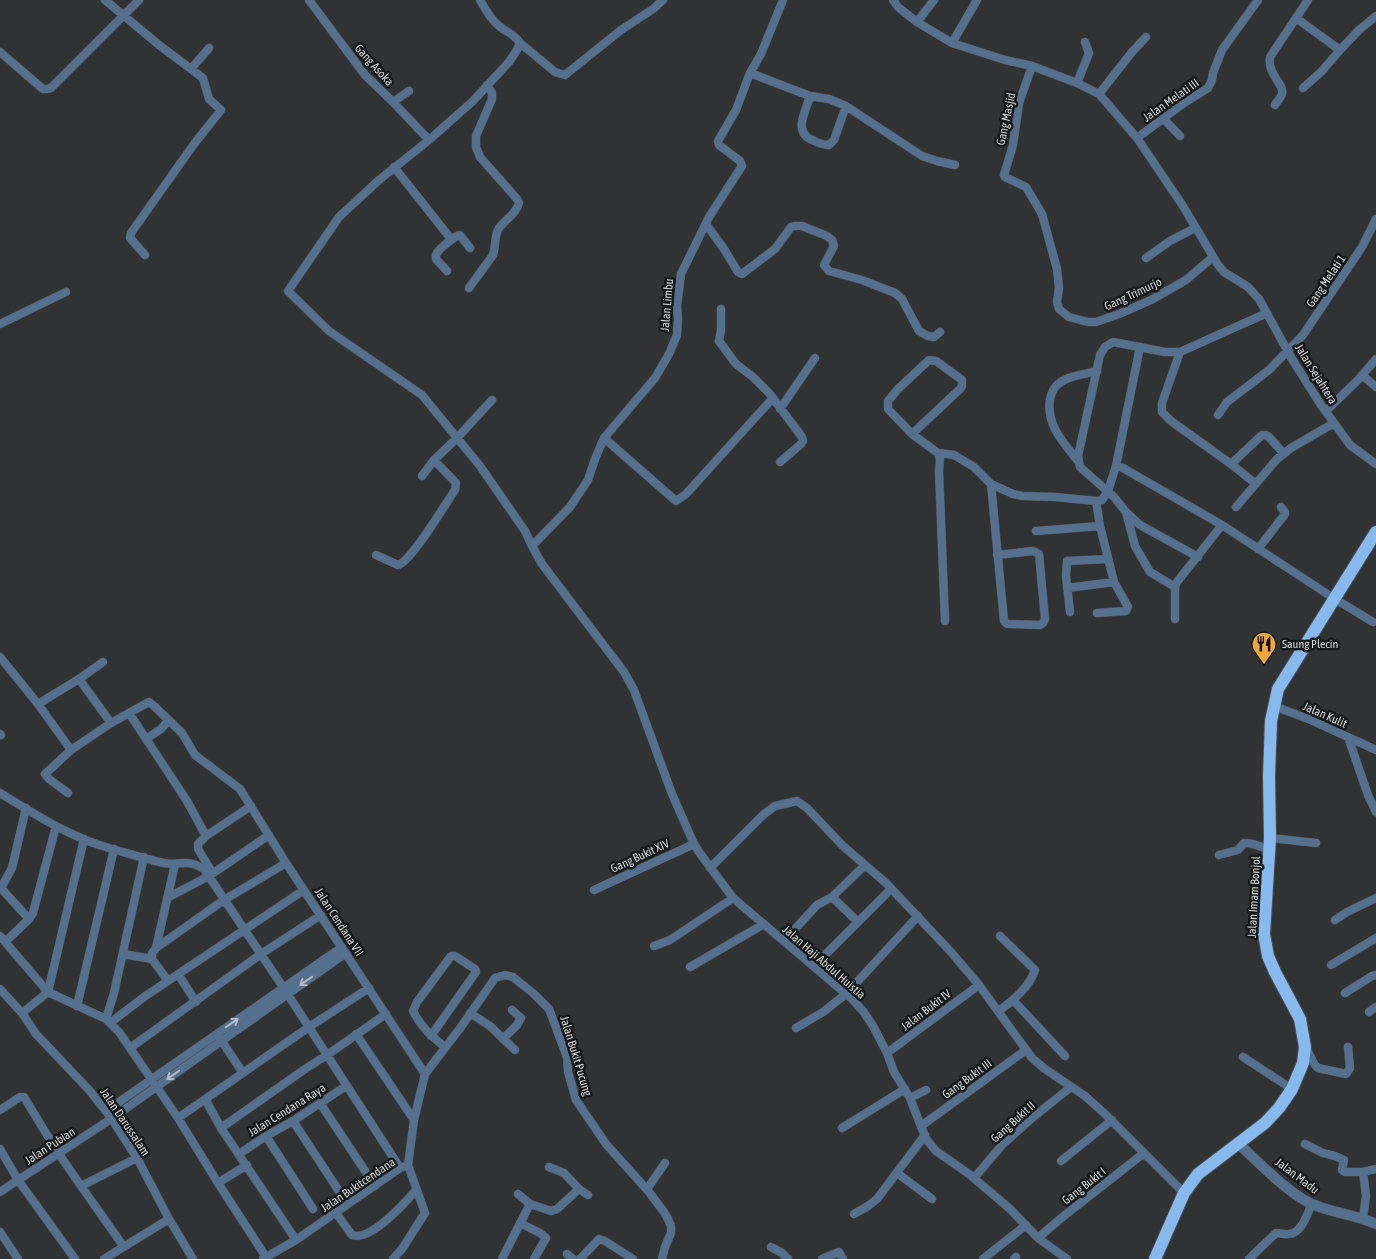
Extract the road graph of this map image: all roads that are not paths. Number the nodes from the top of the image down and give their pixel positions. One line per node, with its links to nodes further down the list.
1 (105, 0): 12 (street)
2 (138, 0): 12 (street)
3 (309, 0): 32 (street, Gang Asoka)
4 (480, 0): 18 (street)
5 (663, 0): 18 (street)
6 (783, 0): 25 (street, Jalan Limbu)
7 (893, 0): 15 (street)
8 (934, 0): 15 (street)
9 (975, 0): 19 (street)
10 (1258, 0): 35 (street, Jalan Melati III)
11 (1308, 0): 14 (street)
12 (123, 15): 22 (street); 24 (street)
13 (1376, 16): 21 (street)
14 (1296, 18): 21 (street); 33 (street)
15 (917, 22): 19 (street)
16 (1146, 38): 30 (street)
17 (1085, 42): 26 (street)
18 (520, 43): 27 (street)
19 (952, 43): 23 (street)
20 (209, 48): 24 (street)
21 (1340, 50): 28 (street)
22 (0, 52)
23 (1032, 66): 26 (street); 41 (street, Gang Masjid)
24 (191, 69): 47 (street)
25 (750, 73): 31 (street); 43 (street, Jalan Limbu)
26 (1077, 83): 30 (street)
27 (487, 85): 38 (street); 51 (street)
28 (1303, 88)
29 (409, 91): 32 (street)
30 (1099, 94): 37 (street)
31 (810, 96): 34 (street); 34 (street)
32 (393, 102): 38 (street, Gang Asoka)
33 (1275, 105)
34 (846, 106): 39 (street)
35 (1163, 118): 36 (street); 37 (street, Jalan Melati III)
36 (1180, 136)
37 (1137, 138): 44 (street)
38 (429, 140): 40 (street)
39 (955, 166)
40 (394, 167): 45 (street); 72 (street, Jalan Haji Abdul Huistia)
41 (1005, 177): 48 (street, Gang Trimurjo)
42 (1376, 219): 58 (street, Gang Melati 1)
43 (706, 224): 56 (street); 73 (street, Jalan Limbu)
44 (1195, 228): 48 (street); 49 (street)
45 (451, 240): 46 (street); 50 (street)
46 (470, 248)
47 (145, 255)
48 (1213, 257): 54 (street, Jalan Sejahtera)
49 (1146, 258)
50 (447, 272)
51 (468, 288)
52 (66, 292): 55 (street)
53 (721, 308): 65 (street)
54 (1267, 313): 58 (street, Jalan Sejahtera); 59 (street)
55 (0, 324)
56 (940, 332)
57 (1140, 347): 59 (street); 62 (street); 81 (street)
58 (1288, 351): 68 (street, Jalan Sejahtera); 69 (street, Gang Melati 1)
59 (1180, 352): 79 (street)
60 (815, 358): 67 (street)
61 (1376, 358): 63 (street)
62 (1097, 371): 77 (street); 77 (street)
63 (1362, 375): 64 (street); 68 (street)
64 (1376, 387)
65 (772, 399): 67 (street); 73 (street)
66 (492, 400): 72 (street)
67 (780, 409): 78 (street)
68 (1326, 411): 70 (street, Jalan Sejahtera)
69 (1218, 415)
70 (1334, 423): 75 (street); 80 (street, Jalan Sejahtera)
71 (912, 434): 71 (street); 74 (street)
72 (457, 438): 76 (street); 94 (street, Jalan Haji Abdul Huistia)
73 (604, 438): 94 (street, Jalan Limbu)
74 (938, 453): 83 (street); 107 (street)
75 (1284, 454): 79 (street); 84 (street)
76 (434, 460): 82 (street); 96 (street)
77 (1078, 461): 85 (street)
78 (780, 462)
79 (1231, 464): 84 (street)
80 (1376, 464)
81 (1116, 466): 85 (street); 90 (street)
82 (422, 476)
83 (991, 484): 86 (street); 97 (street)
84 (1256, 484): 87 (street)
85 (1108, 491): 86 (street); 89 (street)
86 (1096, 501): 91 (street)
87 (1236, 506)
88 (1281, 507): 95 (street)
89 (1126, 512): 98 (street); 101 (street)
90 (1222, 525): 95 (street); 98 (street)
91 (1100, 526): 92 (street); 99 (street)
92 (1036, 531)
93 (1376, 532): 103 (highway, Jalan Imam Bonjol)
94 (532, 546): 131 (street, Jalan Haji Abdul Huistia)
95 (1258, 549): 103 (street)
96 (376, 555)
97 (997, 555): 97 (street)
98 (1198, 557): 101 (street)
99 (1108, 559): 100 (street); 102 (street)
100 (1114, 582): 102 (street); 105 (street)
101 (1175, 587): 106 (street)
102 (1067, 588): 104 (street)
103 (1335, 599): 108 (street); 113 (highway, Jalan Imam Bonjol)
104 (1070, 612)
105 (1097, 613)
106 (1175, 619)
107 (945, 621)
108 (1373, 622)
109 (0, 657): 112 (street)
110 (103, 662): 111 (street)
111 (79, 679): 112 (street); 116 (street)
112 (38, 704): 119 (street)
113 (1274, 706): 117 (street, Jalan Kulit); 132 (highway, Jalan Imam Bonjol)
114 (129, 713): 115 (street, Jalan Cendana VII); 116 (street); 118 (street)
115 (169, 720): 118 (street); 123 (street, Jalan Cendana VII)
116 (111, 722): 119 (street)
117 (1348, 738): 120 (street); 125 (street, Jalan Kulit)
118 (146, 739): 128 (street)
119 (71, 750): 122 (street)
120 (1376, 750)
121 (0, 793): 124 (street)
122 (68, 793)
123 (251, 806): 127 (street, Jalan Cendana VII); 128 (street)
124 (26, 808): 126 (street); 141 (street)
125 (1376, 812)
126 (56, 826): 129 (street); 152 (street)
127 (269, 835): 136 (street, Jalan Cendana VII); 140 (street)
128 (206, 836): 140 (street)
129 (84, 839): 133 (street); 177 (street)
130 (1316, 843): 132 (street)
131 (694, 844): 139 (street, Jalan Haji Abdul Huistia); 144 (street, Gang Bukit XIV)
132 (1270, 844): 134 (street); 199 (highway, Jalan Imam Bonjol)
133 (114, 849): 135 (street); 182 (street)
134 (1219, 855)
135 (144, 858): 137 (street); 164 (street)
136 (286, 863): 143 (street, Jalan Cendana VII); 149 (street)
137 (175, 864): 140 (street); 146 (street)
138 (864, 865): 139 (street); 142 (street); 145 (street)
139 (710, 868): 147 (street, Jalan Haji Abdul Huistia)
140 (211, 875): 146 (street); 149 (street)
141 (1, 887): 152 (street)
142 (891, 889): 151 (street); 154 (street)
143 (304, 890): 150 (street, Jalan Cendana VII); 156 (street)
144 (594, 890)
145 (832, 897): 154 (street); 160 (street)
146 (167, 898): 162 (street)
147 (734, 898): 155 (street, Jalan Haji Abdul Huistia); 161 (street)
148 (1376, 898): 153 (street)
149 (224, 900): 156 (street); 162 (street)
150 (321, 915): 163 (street, Jalan Cendana VII); 165 (street)
151 (918, 916): 173 (street); 179 (street)
152 (29, 919): 159 (street)
153 (1335, 920)
154 (858, 922): 168 (street)
155 (764, 924): 160 (street, Jalan Haji Abdul Huistia); 169 (street)
156 (244, 929): 165 (street); 170 (street)
157 (1000, 936): 180 (street)
158 (1376, 938): 167 (street)
159 (3, 939): 177 (street)
160 (784, 941): 168 (street, Jalan Haji Abdul Huistia)
161 (654, 946)
162 (156, 948): 166 (street)
163 (344, 950): 174 (street, Jalan Cendana VII); 176 (street)
164 (123, 954): 166 (street); 190 (street)
165 (262, 954): 176 (street); 181 (street)
166 (152, 959): 172 (street)
167 (1331, 965)
168 (814, 966): 179 (street, Jalan Haji Abdul Huistia)
169 (690, 967)
170 (178, 974): 172 (street); 181 (street)
171 (1376, 975): 178 (street)
172 (168, 981): 190 (street)
173 (979, 985): 185 (street); 204 (street, Jalan Bukit IV)
174 (369, 988): 189 (street, Jalan Cendana VII); 191 (street)
175 (0, 989): 187 (street, Jalan Darussalam)
176 (285, 991): 191 (street); 193 (street, one-way to 176); 197 (street, Jalan Pubian)
177 (48, 992): 182 (street); 187 (street)
178 (1345, 993)
179 (846, 994): 192 (street); 204 (street, Jalan Haji Abdul Huistia)
180 (1013, 1000): 185 (street); 206 (street)
181 (196, 1002): 201 (street)
182 (77, 1006): 190 (street)
183 (1376, 1007): 186 (street)
184 (512, 1010): 196 (street)
185 (999, 1012): 203 (street)
186 (1369, 1012)
187 (22, 1013): 221 (street, Jalan Darussalam)
188 (470, 1013): 196 (street); 198 (street, Jalan Bukit Pucung); 253 (street, Jalan Bukit Pucung)
189 (386, 1014): 194 (street); 209 (street, Jalan Cendana VII)
190 (108, 1021): 201 (street)
191 (309, 1027): 205 (street); 208 (street)
192 (796, 1028)
193 (217, 1034): 197 (street); 210 (street)
194 (356, 1034): 205 (street); 224 (street)
195 (431, 1036): 195 (street); 198 (street)
196 (503, 1039): 202 (street)
197 (222, 1041): 208 (street); 212 (street, Jalan Pubian, one-way to 212)
198 (445, 1047): 209 (street, Jalan Bukitcendana)
199 (1305, 1047): 200 (street); 215 (highway, Jalan Imam Bonjol)
200 (1348, 1047)
201 (130, 1048): 210 (street)
202 (515, 1050)
203 (1026, 1050): 213 (street); 227 (street, Gang Bukit III)
204 (887, 1054): 214 (street, Jalan Haji Abdul Huistia)
205 (327, 1055): 211 (street); 228 (street)
206 (1065, 1056)
207 (1243, 1057): 215 (street)
208 (243, 1073): 218 (street)
209 (425, 1074): 224 (street, Jalan Bukitcendana)
210 (152, 1079): 212 (street); 221 (street)
211 (346, 1086): 219 (street, Jalan Cendana Raya); 242 (street)
212 (157, 1087): 222 (street); 223 (street, Jalan Pubian)
213 (1072, 1087): 225 (street); 247 (street, Gang Bukit II)
214 (905, 1089): 217 (street, Jalan Haji Abdul Huistia); 229 (street)
215 (1292, 1089): 232 (highway, Jalan Imam Bonjol)
216 (926, 1090): 217 (street)
217 (910, 1098): 227 (street, Jalan Haji Abdul Huistia)
218 (205, 1100): 222 (street); 228 (street)
219 (320, 1103): 226 (street, Jalan Cendana Raya); 251 (street)
220 (0, 1110): 236 (street)
221 (106, 1111): 223 (street, Jalan Darussalam)
222 (178, 1118): 249 (street)
223 (111, 1119): 236 (street, Jalan Pubian); 238 (street, Jalan Darussalam)
224 (414, 1120): 242 (street, Jalan Bukitcendana)
225 (1112, 1120): 235 (street); 239 (street)
226 (293, 1121): 230 (street, Jalan Cendana Raya); 255 (street)
227 (921, 1126): 231 (street, Jalan Haji Abdul Huistia)
228 (221, 1128): 237 (street)
229 (842, 1128)
230 (266, 1136): 237 (street, Jalan Cendana Raya); 263 (street)
231 (925, 1136): 246 (street); 247 (street, Jalan Haji Abdul Huistia)
232 (1239, 1144): 257 (highway, Jalan Imam Bonjol); 262 (street, Jalan Madu)
233 (1305, 1144): 245 (street)
234 (0, 1149): 248 (street)
235 (1144, 1152): 257 (street); 272 (street, Gang Bukit I)
236 (59, 1154): 248 (street, Jalan Pubian); 250 (street)
237 (239, 1154): 241 (street)
238 (137, 1158): 250 (street); 267 (street, Jalan Darussalam)
239 (1061, 1161)
240 (665, 1163): 253 (street)
241 (247, 1165): 249 (street); 273 (street)
242 (404, 1167): 251 (street, Jalan Bukitcendana); 254 (street)
243 (549, 1167): 252 (street)
244 (1376, 1168): 245 (street)
245 (1363, 1172): 266 (street)
246 (897, 1173): 260 (street); 265 (street)
247 (974, 1178): 270 (street, Jalan Haji Abdul Huistia)
248 (18, 1180): 256 (street, Jalan Pubian); 278 (street)
249 (218, 1183): 276 (street)
250 (81, 1186): 274 (street)
251 (375, 1186): 264 (street, Jalan Bukitcendana)
252 (578, 1189): 259 (street); 261 (street)
253 (646, 1189): 286 (street, Jalan Bukit Pucung)
254 (416, 1190): 264 (street); 281 (street)
255 (339, 1191)
256 (0, 1192)
257 (1184, 1193): 292 (highway, Jalan Imam Bonjol)
258 (518, 1194): 261 (street)
259 (588, 1195)
260 (932, 1199)
261 (530, 1204): 268 (street)
262 (1317, 1206): 266 (street, Jalan Madu); 293 (street)
263 (313, 1209)
264 (336, 1213): 273 (street, Jalan Bukitcendana)
265 (854, 1214)
266 (1363, 1218): 269 (street, Jalan Madu)
267 (169, 1219): 274 (street); 280 (street, Jalan Darussalam)
268 (520, 1223): 282 (street); 283 (street)
269 (1376, 1224)
270 (1026, 1225): 272 (street, Jalan Haji Abdul Huistia); 290 (street)
271 (0, 1232): 277 (street)
272 (1038, 1238): 291 (street, Jalan Haji Abdul Huistia)
273 (296, 1240): 276 (street, Jalan Bukitcendana)
274 (124, 1247): 279 (street)
275 (771, 1248): 287 (street)
276 (265, 1258)
277 (18, 1259)
278 (75, 1259)
279 (104, 1259)
280 (193, 1259)
281 (393, 1259)
282 (504, 1259)
283 (534, 1259)
284 (580, 1259): 285 (street)
285 (633, 1259)
286 (662, 1259)
287 (788, 1259)
288 (822, 1259): 289 (street)
289 (843, 1259)
290 (983, 1259)
291 (1067, 1259)
292 (1154, 1259)
293 (1249, 1259)

